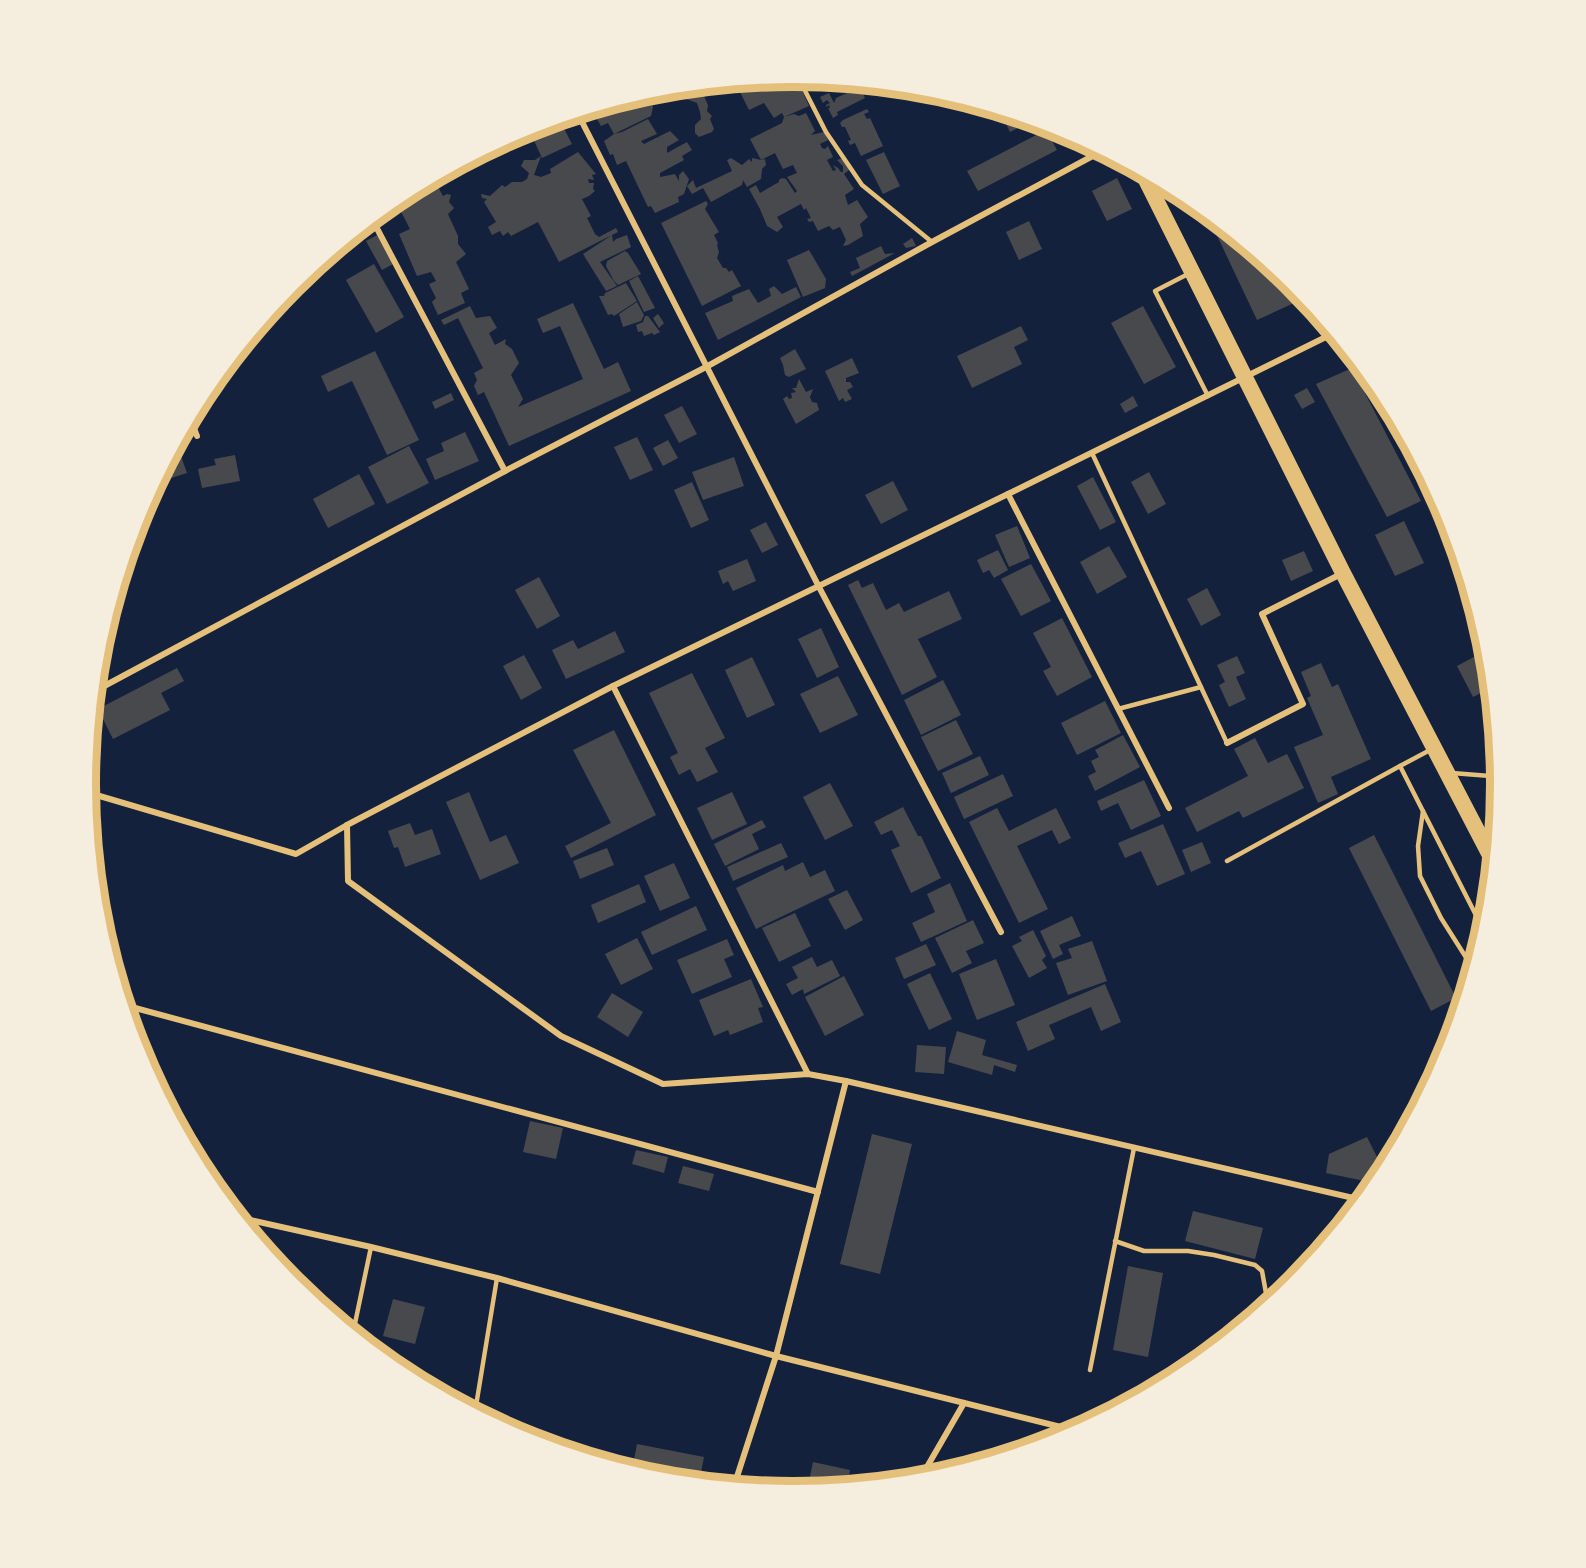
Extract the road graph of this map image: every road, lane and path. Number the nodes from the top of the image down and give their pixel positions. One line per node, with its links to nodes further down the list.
1 (803, 87): 6 (lane)
2 (581, 120): 9 (street)
3 (1094, 156): 6 (street)
4 (1148, 184): 7 (highway)
5 (376, 226): 15 (street)
6 (932, 242): 9 (street)
7 (1192, 272): 10 (highway); 11 (lane)
8 (1327, 336): 10 (street)
9 (706, 367): 15 (street); 18 (street)
10 (1246, 377): 11 (street); 17 (highway)
11 (1208, 396): 14 (street)
12 (194, 428): 13 (street)
13 (197, 436)
14 (1092, 453): 16 (street); 21 (lane)
15 (505, 471): 19 (street)
16 (1008, 494): 18 (street); 22 (street)
17 (1343, 573): 23 (street); 24 (highway)
18 (819, 587): 20 (street); 35 (street)
19 (103, 686)
20 (613, 686): 31 (street); 38 (street)
21 (1201, 687): 22 (lane); 23 (lane)
22 (1118, 708): 29 (street)
23 (1227, 743)
24 (1434, 747): 25 (lane); 26 (highway)
25 (1400, 766): 30 (lane); 33 (lane)
26 (1447, 773): 27 (lane); 32 (highway)
27 (1490, 776)
28 (96, 795): 31 (street)
29 (1168, 808)
30 (1423, 811): 34 (lane); 36 (lane)
31 (347, 825): 38 (street)
32 (1487, 848)
33 (1227, 861)
34 (1477, 918)
35 (1001, 932)
36 (1467, 959)
37 (133, 1007): 41 (street)
38 (808, 1074): 39 (street)
39 (846, 1081): 40 (street); 41 (street)
40 (1134, 1148): 42 (street); 44 (lane)
41 (818, 1192): 49 (street)
42 (1353, 1198)
43 (250, 1220): 45 (street)
44 (1115, 1241): 47 (lane); 50 (lane)
45 (371, 1247): 46 (street); 48 (lane)
46 (497, 1278): 49 (street); 52 (lane)
47 (1266, 1295)
48 (355, 1326)
49 (776, 1356): 51 (street); 55 (street)
50 (1090, 1370)
51 (964, 1403): 53 (street); 54 (street)
52 (475, 1404)
53 (1062, 1427)
54 (926, 1468)
55 (736, 1479)

